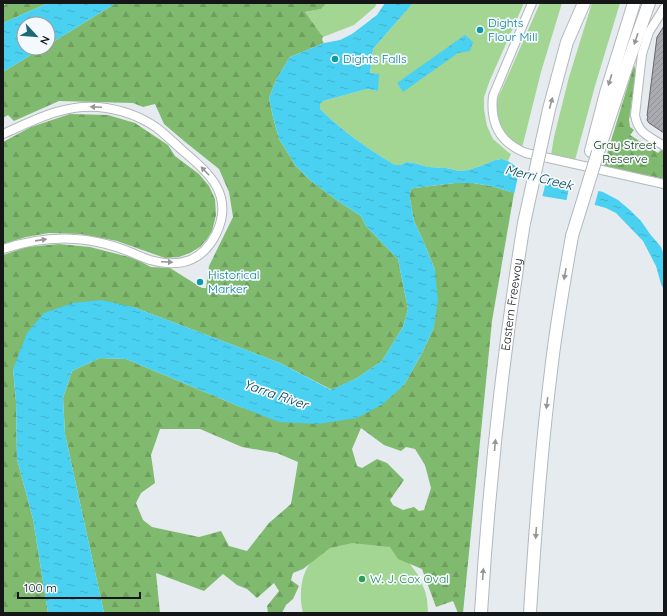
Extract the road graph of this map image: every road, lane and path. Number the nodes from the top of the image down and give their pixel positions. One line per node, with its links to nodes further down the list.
1 (532, 3): 11 (street)
2 (580, 3): 7 (highway)
3 (584, 3): 7 (highway, Eastern Freeway)
4 (634, 3): 10 (highway, one-way to 10)
5 (649, 3): 10 (highway, one-way to 10)
6 (664, 8): 9 (street)
7 (567, 42): 13 (highway, Eastern Freeway, one-way to 7, bridge)
8 (3, 134): 12 (street, one-way to 8)
9 (664, 146)
10 (594, 152): 14 (highway, one-way to 14, bridge)
11 (664, 184)
12 (3, 249)
13 (481, 613)
14 (530, 613)

